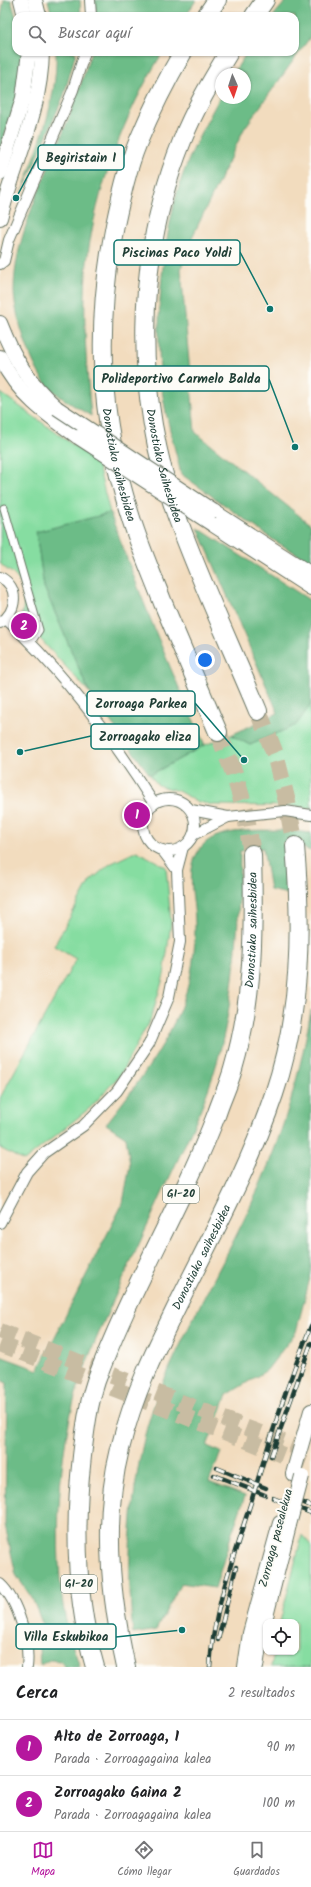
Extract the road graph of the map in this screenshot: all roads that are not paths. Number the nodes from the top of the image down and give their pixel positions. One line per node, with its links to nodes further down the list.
1 (20, 0): 6 (main road)
2 (35, 0): 7 (main road)
3 (90, 0): 8 (street)
4 (217, 0): 9 (highway)
5 (264, 0): 10 (highway)
6 (24, 12)
7 (38, 12)
8 (91, 12)
9 (209, 12)
10 (256, 12)
11 (28, 56): 16 (main road)
12 (42, 56): 17 (main road)
13 (84, 56): 18 (street)
14 (181, 56): 29 (highway, Donostiako saihesbidea)
15 (227, 56): 28 (highway, Donostiako Saihesbidea)
16 (0, 174)
17 (0, 218)
18 (0, 264)
19 (0, 323): 22 (main road, bridge)
20 (0, 357): 22 (main road, bridge)
21 (4, 508): 27 (street)
22 (212, 517): 23 (main road); 25 (main road)
23 (311, 574)
24 (0, 577): 26 (street)
25 (311, 588)
26 (3, 621): 27 (street)
27 (31, 642): 30 (street)
28 (258, 711)
29 (218, 732)
30 (154, 804): 31 (street); 37 (street)
31 (191, 810): 33 (street); 34 (street)
32 (311, 815): 33 (street)
33 (228, 817): 34 (street)
34 (193, 834): 35 (street)
35 (183, 846): 37 (street); 39 (street)
36 (295, 846): 48 (highway, Donostiako saihesbidea / GI-20)
37 (162, 850): 39 (street)
38 (252, 854): 47 (highway, Donostiako saihesbidea / GI-20)
39 (177, 870): 40 (street)
40 (0, 1223)
41 (311, 1410): 43 (main road, Zorroaga pasealekua)
42 (311, 1446): 43 (main road, Zorroaga pasealekua)
43 (297, 1475): 44 (main road, Zorroaga pasealekua, bridge)
44 (285, 1524): 49 (main road, Zorroaga pasealekua); 50 (main road, Zorroaga pasealekua)
45 (0, 1584): 46 (street)
46 (28, 1667)
47 (95, 1667)
48 (126, 1667)
49 (245, 1667)
50 (256, 1667)

